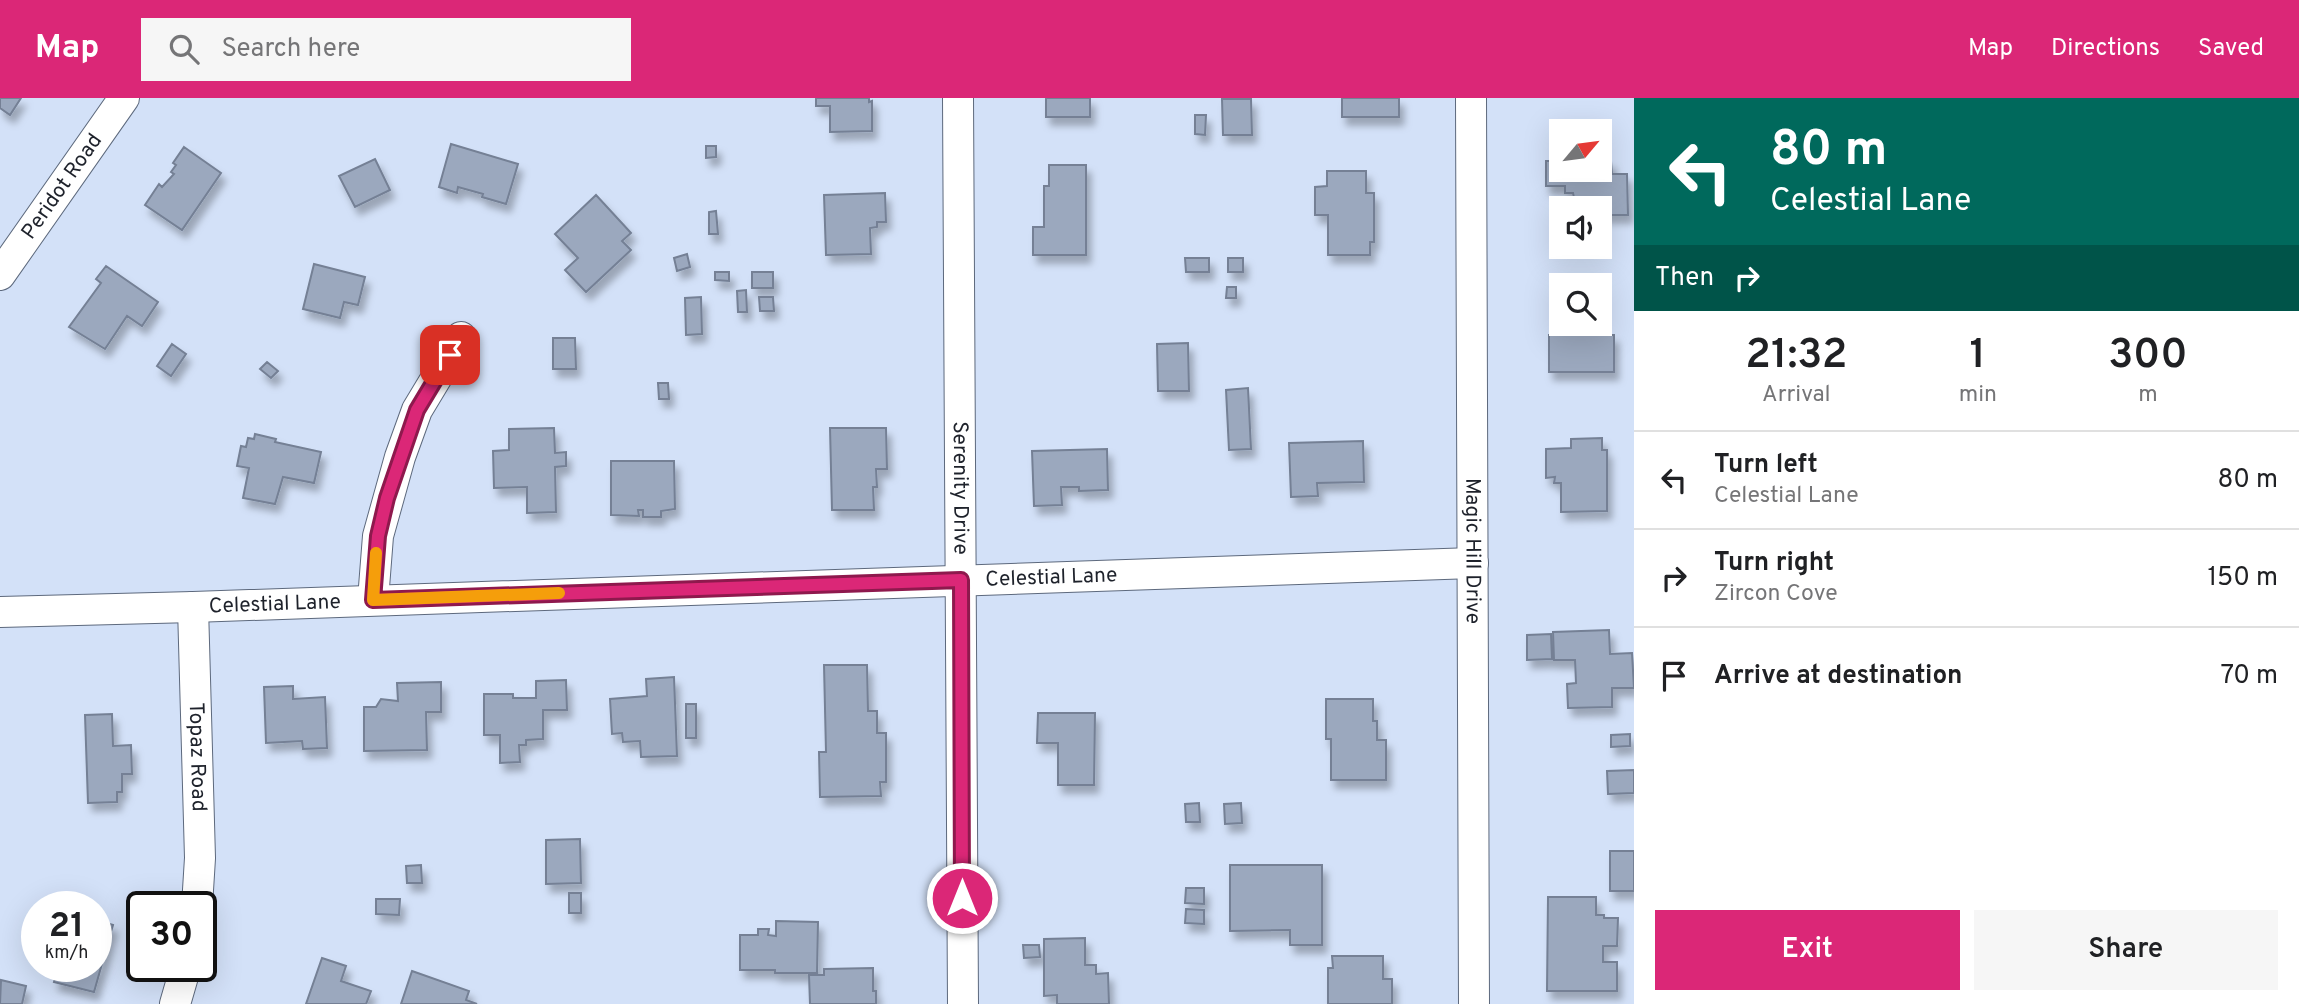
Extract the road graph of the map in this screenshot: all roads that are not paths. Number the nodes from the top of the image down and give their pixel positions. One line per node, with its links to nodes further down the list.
1 (124, 98): 4 (street, Peridot Road)
2 (958, 98): 7 (street, Serenity Drive)
3 (1471, 98): 6 (street, Magic Hill Drive)
4 (0, 275)
5 (461, 337): 8 (street)
6 (1473, 563): 7 (street, Celestial Lane); 15 (street, Magic Hill Drive)
7 (961, 580): 8 (street, Celestial Lane); 14 (street, Serenity Drive)
8 (373, 600): 9 (street, Celestial Lane)
9 (193, 607): 10 (street, Celestial Lane); 11 (street, Topaz Road)
10 (0, 612)
11 (198, 891)
12 (181, 982): 13 (street)
13 (175, 1004)
14 (962, 1004)
15 (1474, 1004)

